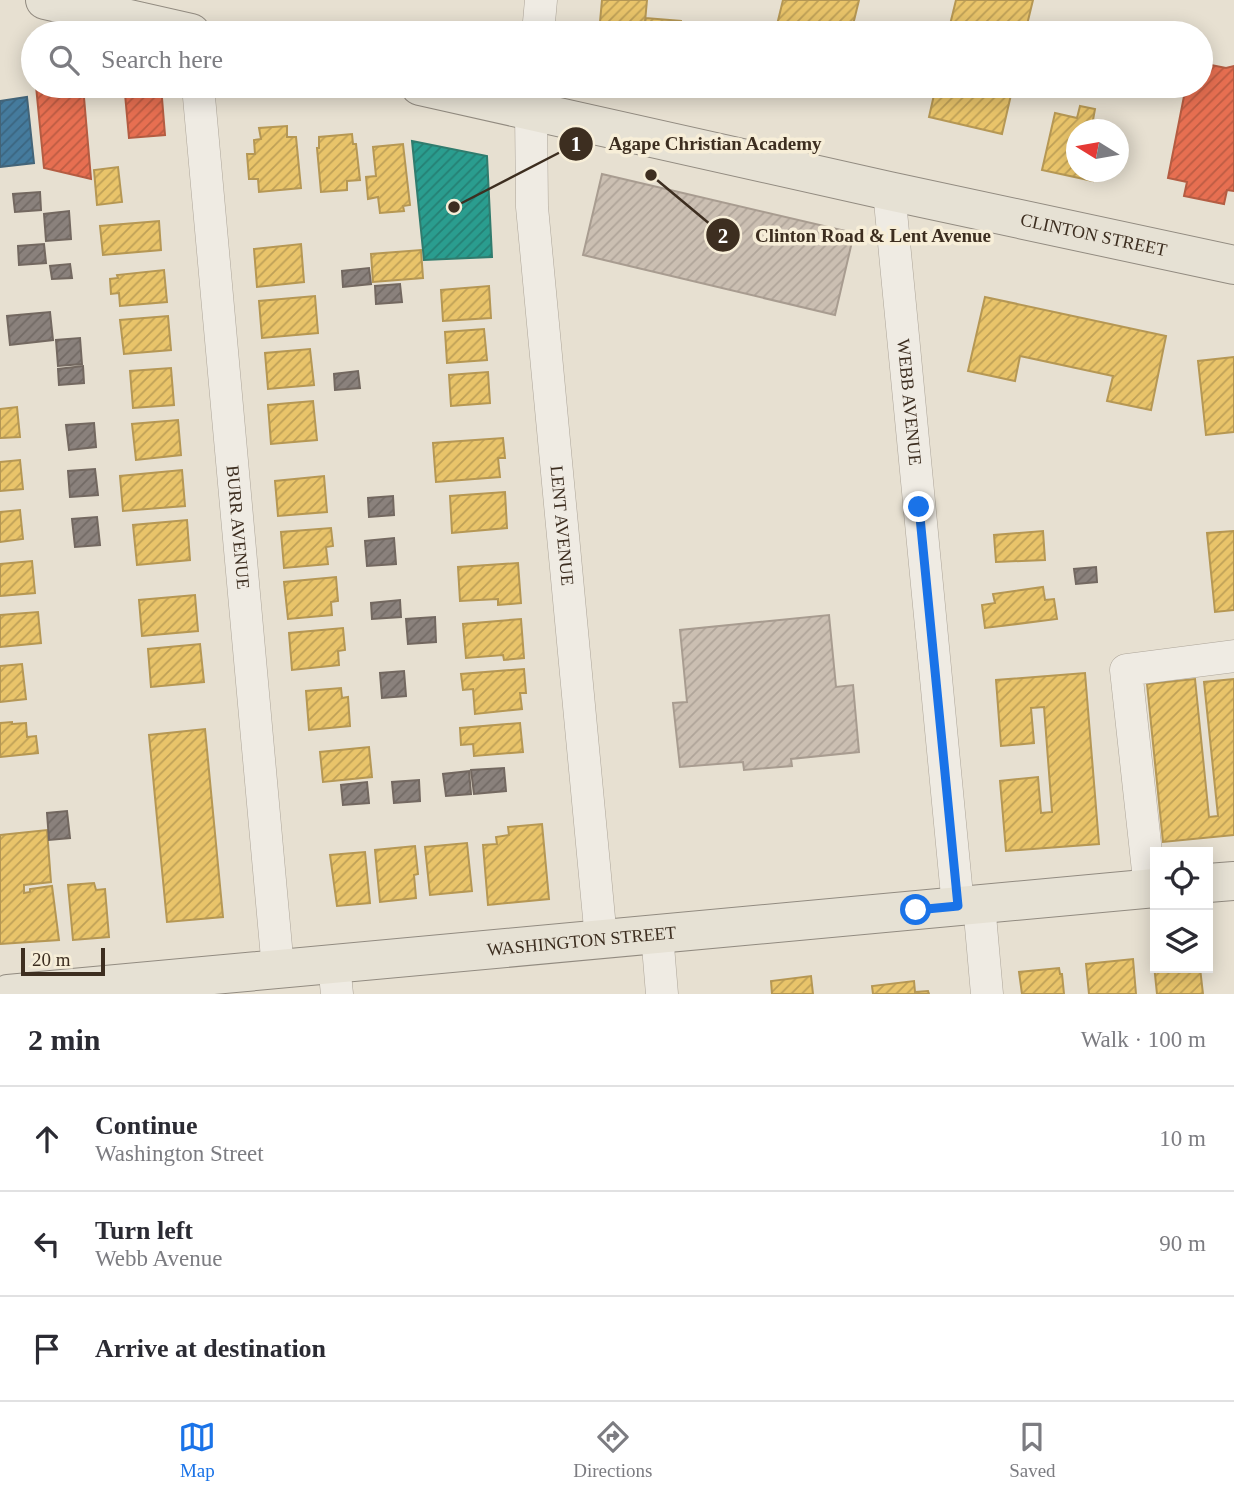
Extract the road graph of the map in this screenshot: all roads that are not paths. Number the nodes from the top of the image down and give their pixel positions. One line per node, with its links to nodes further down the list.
1 (45, 0): 3 (main road)
2 (541, 0): 4 (street)
3 (138, 21)
4 (539, 21)
5 (199, 98): 17 (street, BURR AVENUE)
6 (532, 98): 7 (main road, CLINTON STREET); 16 (street, LENT AVENUE)
7 (889, 191): 8 (main road, CLINTON STREET); 14 (street, WEBB AVENUE)
8 (1234, 265)
9 (1234, 656): 10 (street)
10 (1150, 864)
11 (1234, 881): 12 (main road)
12 (1213, 883)
13 (1150, 888): 14 (main road, WASHINGTON STREET)
14 (968, 905): 15 (main road, WASHINGTON STREET); 21 (street, WEBB AVENUE)
15 (657, 934): 16 (main road, WASHINGTON STREET); 20 (street)
16 (601, 939): 18 (main road, WASHINGTON STREET)
17 (278, 969): 18 (main road, WASHINGTON STREET); 19 (main road, WASHINGTON STREET)
18 (335, 979)
19 (12, 994)
20 (662, 994)
21 (987, 994)

